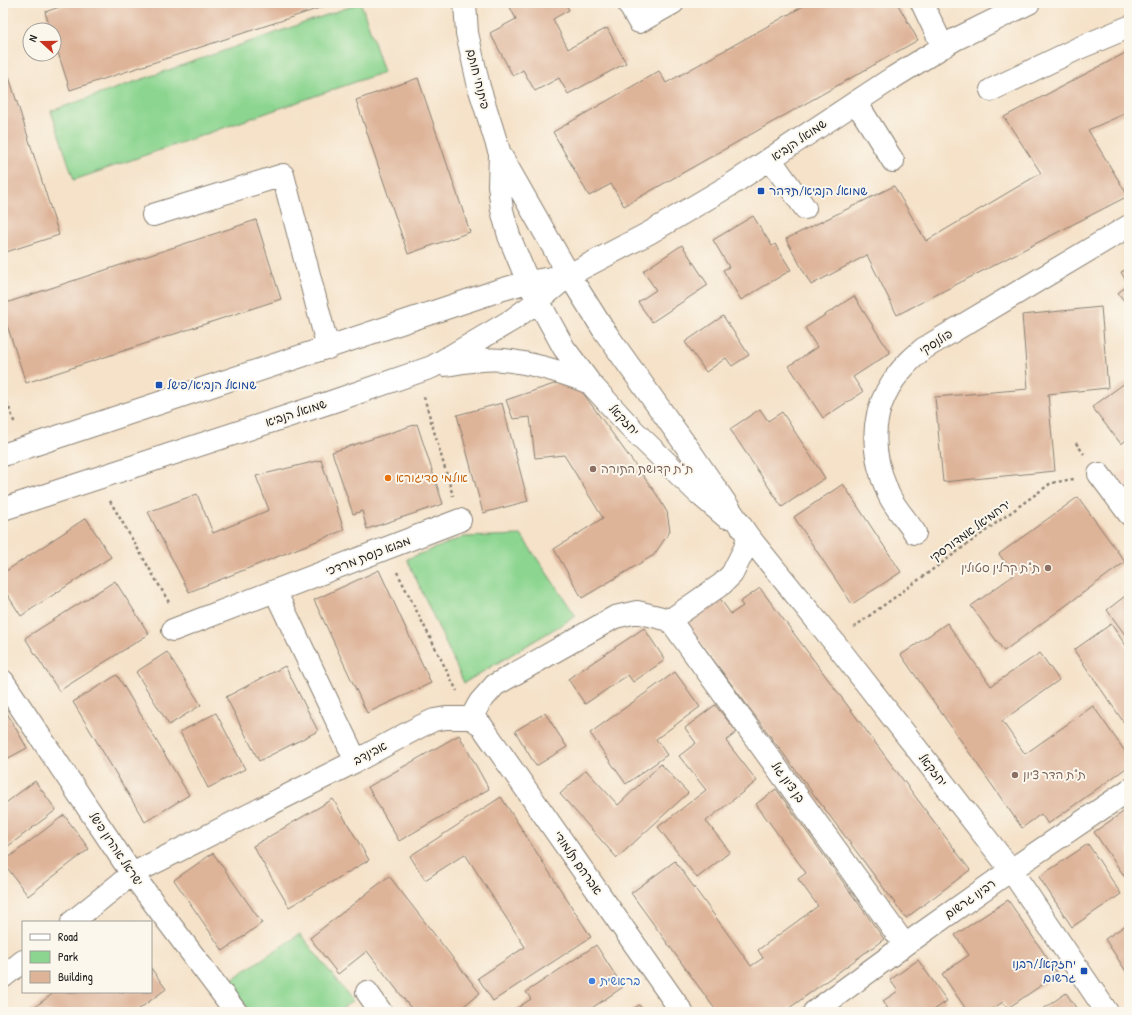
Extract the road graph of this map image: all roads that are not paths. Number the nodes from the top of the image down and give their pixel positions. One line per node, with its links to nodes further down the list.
1 (465, 3): 10 (street, פיתוחי חותם)
2 (628, 3): 3 (street)
3 (672, 3)
4 (922, 3): 7 (street)
5 (1029, 3): 7 (street, שמואל הנביא)
6 (1129, 27): 8 (street)
7 (943, 47): 9 (street, שמואל הנביא)
8 (992, 90)
9 (856, 102): 11 (street, שמואל הנביא); 12 (street)
10 (500, 154): 16 (street, פיתוחי חותם); 17 (street, פיתוחי חותם)
11 (770, 159): 13 (street); 16 (street, שמואל הנביא)
12 (893, 161)
13 (805, 208)
14 (153, 215): 19 (street)
15 (1129, 226): 27 (street, פולנסקי)
16 (569, 275): 17 (street, שמואל הנביא); 18 (street, שמואל הנביא); 28 (street, יחזקאל)
17 (528, 282): 18 (street, יחזקאל); 19 (street, שמואל הנביא)
18 (538, 301): 20 (street, שמואל הנביא); 21 (street, יחזקאל)
19 (328, 348): 22 (street, שמואל הנביא)
20 (424, 369): 21 (street); 24 (street, שמואל הנביא)
21 (590, 383): 28 (street, יחזקאל)
22 (13, 452)
23 (1099, 474): 25 (street)
24 (3, 509)
25 (1129, 514)
26 (460, 520): 29 (street, מבוא כנסת מרדכי)
27 (915, 533)
28 (748, 536): 30 (street); 36 (street, יחזקאל)
29 (275, 591): 31 (street, מבוא כנסת מרדכי); 34 (street)
30 (670, 620): 33 (street); 39 (street, בן ציון גול)
31 (179, 628)
32 (3, 680): 37 (street, ישראל אהרון פישל)
33 (471, 718): 34 (street, אבינדב); 45 (street, אברהם תלמודי)
34 (356, 761): 37 (street, אבינדב)
35 (1129, 790): 36 (street, רבינו גרשום)
36 (1011, 870): 39 (street, רבינו גרשום); 47 (street, יחזקאל)
37 (132, 874): 38 (street, אבינדב); 43 (street, ישראל אהרון פישל)
38 (73, 921)
39 (905, 945): 46 (street, רבינו גרשום)
40 (22, 962): 41 (street)
41 (3, 977)
42 (367, 992): 44 (street)
43 (236, 1012)
44 (381, 1012)
45 (682, 1012)
46 (814, 1012)
47 (1107, 1012)

